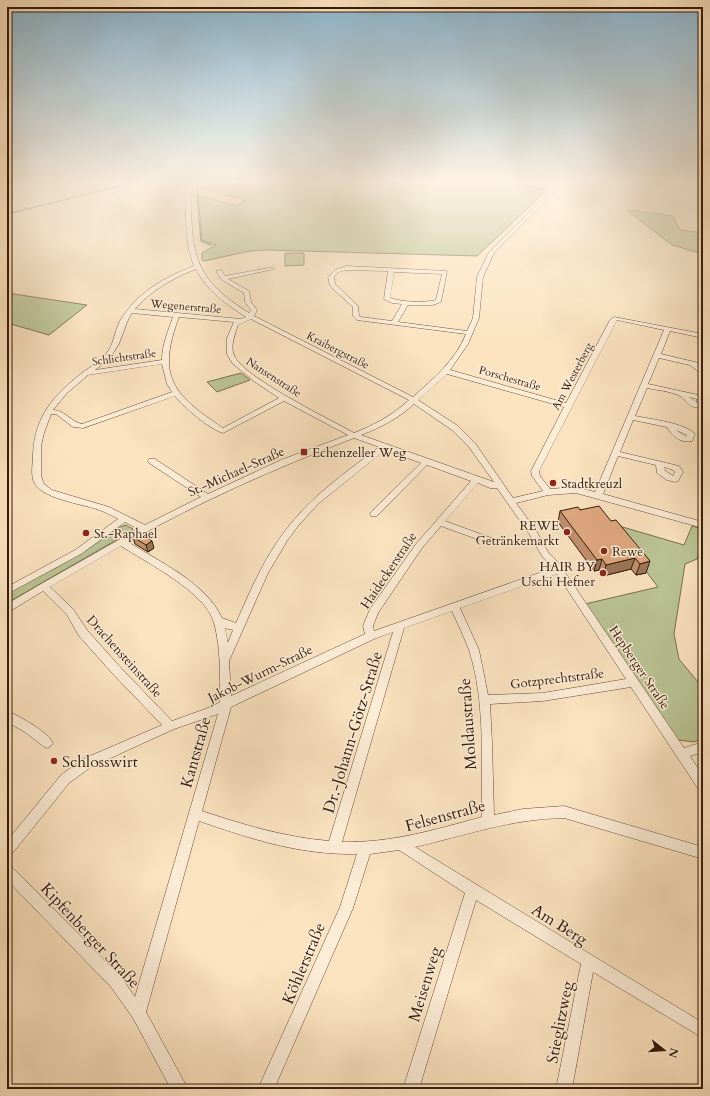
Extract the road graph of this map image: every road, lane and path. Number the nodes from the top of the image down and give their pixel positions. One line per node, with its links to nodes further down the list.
1 (191, 235): 3 (street, Kraibergstraße)
2 (508, 235): 15 (street, St.-Michael-Straße)
3 (197, 267): 9 (street, Schlichtstraße); 11 (street, Kraibergstraße)
4 (272, 268): 7 (street)
5 (391, 270): 8 (street); 8 (street); 13 (street)
6 (219, 271): 7 (street)
7 (223, 278): 11 (street)
8 (406, 303): 13 (street)
9 (131, 311): 10 (street, Wegenerstraße); 23 (street, Schlichtstraße)
10 (177, 315): 12 (street, Wegenerstraße); 18 (street)
11 (251, 317): 12 (street); 28 (street, Kraibergstraße)
12 (240, 321): 27 (street, Nansenstraße)
13 (394, 324): 15 (street)
14 (668, 329): 16 (street); 17 (street); 29 (street, Am Westerberg)
15 (470, 333): 21 (street, St.-Michael-Straße)
16 (703, 337)
17 (657, 355): 19 (street); 24 (street)
18 (165, 362): 23 (street, Schlichtstraße); 25 (street)
19 (692, 363): 20 (street); 22 (street)
20 (703, 366)
21 (446, 371): 28 (street, St.-Michael-Straße); 29 (street, Porschestraße)
22 (703, 373)
23 (86, 374): 30 (street, Schlichtstraße)
24 (645, 385): 26 (street); 31 (street)
25 (175, 393): 27 (street); 30 (street)
26 (682, 393)
27 (284, 398): 33 (street, Nansenstraße)
28 (415, 401): 33 (street, St.-Michael-Straße); 40 (street, Hepberger Straße)
29 (568, 406): 41 (street, Am Westerberg)
30 (47, 412): 46 (street, Schlichtstraße)
31 (631, 417): 32 (street); 35 (street)
32 (670, 426)
33 (355, 436): 34 (street); 43 (street, St.-Michael-Straße)
34 (385, 446): 37 (street); 59 (street)
35 (616, 453): 38 (street); 42 (street)
36 (152, 461): 43 (street)
37 (427, 461): 39 (street); 45 (street)
38 (660, 464)
39 (476, 480): 40 (street); 47 (street, Haideckerstraße)
40 (500, 485): 44 (street, Hepberger Straße)
41 (548, 492): 42 (street); 44 (street)
42 (598, 495): 48 (street)
43 (207, 497): 49 (street, St.-Michael-Straße)
44 (512, 501): 52 (street, Hepberger Straße)
45 (374, 514)
46 (125, 518): 49 (street, Schlichtstraße); 54 (street)
47 (439, 522): 50 (street); 60 (street, Haideckerstraße)
48 (703, 525)
49 (145, 529): 51 (street, St.-Michael-Straße)
50 (491, 541)
51 (121, 542): 53 (street, St.-Michael-Straße); 57 (street, Kantstraße)
52 (557, 567): 55 (street, Jakob-Wurm-Straße); 62 (street, Hepberger Straße)
53 (44, 586): 56 (street, St.-Michael-Straße); 66 (street, Drachensteinstraße)
54 (7, 591)
55 (454, 606): 58 (street, Jakob-Wurm-Straße); 63 (street, Moldaustraße)
56 (7, 609)
57 (219, 621): 59 (street); 61 (street, Kantstraße)
58 (400, 626): 60 (street, Jakob-Wurm-Straße); 74 (street, Dr.-Johann-Götz-Straße)
59 (240, 627): 61 (street)
60 (370, 636): 64 (street, Jakob-Wurm-Straße)
61 (224, 662): 64 (street, Kantstraße)
62 (634, 682): 63 (street, Gotzprechtstraße); 69 (street, Hepberger Straße)
63 (484, 700): 72 (street, Moldaustraße)
64 (226, 704): 66 (street, Jakob-Wurm-Straße); 71 (street, Kantstraße)
65 (7, 716): 67 (street)
66 (170, 726): 76 (street, Jakob-Wurm-Straße)
67 (47, 743)
68 (703, 747): 69 (street)
69 (682, 754): 70 (street, Hepberger Straße)
70 (703, 786)
71 (194, 814): 74 (street, Felsenstraße); 81 (street, Kantstraße)
72 (488, 821): 73 (street, Felsenstraße); 77 (street, Felsenstraße)
73 (400, 844): 75 (street, Felsenstraße); 79 (street, Am Berg)
74 (334, 846): 75 (street, Felsenstraße)
75 (365, 848): 84 (street, Köhlerstraße)
76 (7, 852)
77 (703, 853)
78 (8, 873): 81 (street, Kipfenberger Straße)
79 (472, 890): 80 (street, Am Berg); 85 (street, Meisenweg)
80 (588, 962): 82 (street, Am Berg); 86 (street, Stieglitzweg)
81 (138, 1013): 83 (street, Kipfenberger Straße)
82 (703, 1031)
83 (180, 1089)
84 (266, 1089)
85 (411, 1089)
86 (564, 1089)

